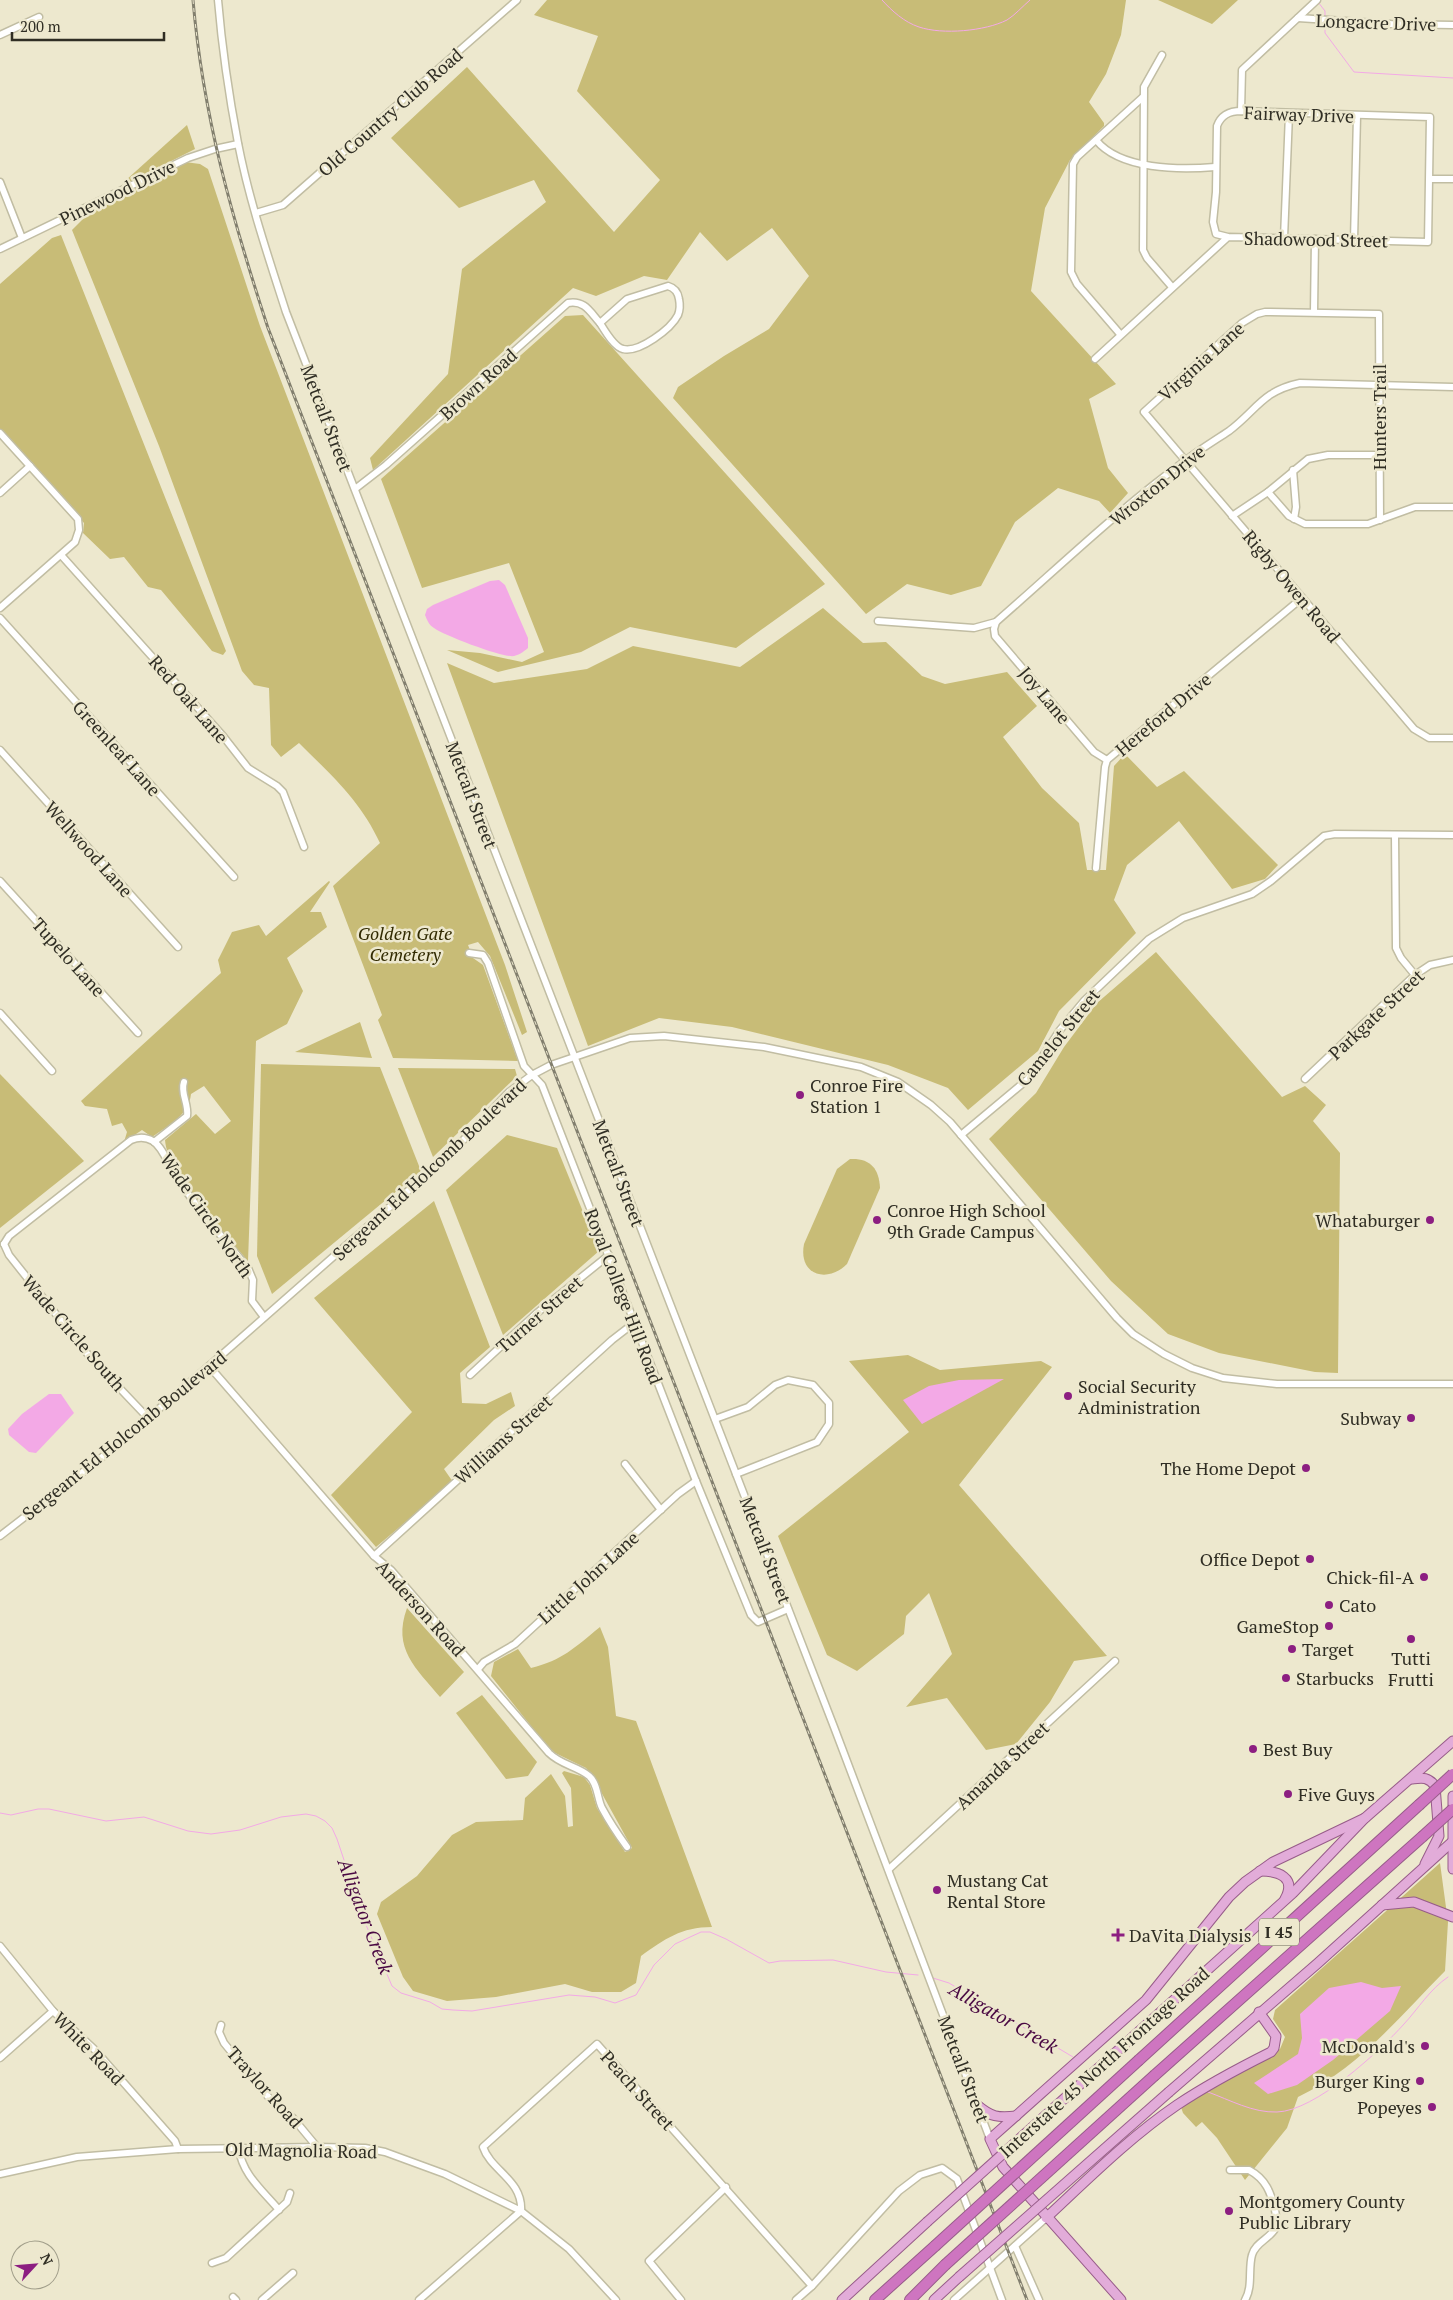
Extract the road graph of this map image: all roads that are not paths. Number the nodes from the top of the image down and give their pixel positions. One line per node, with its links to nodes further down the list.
1 (218, 0): 14 (street, Metcalf Street)
2 (517, 0): 20 (street, Old Country Club Road)
3 (1318, 0): 5 (street)
4 (39, 17): 7 (street)
5 (1298, 18): 6 (street, Longacre Drive); 10 (street)
6 (1453, 25)
7 (0, 35)
8 (1162, 55): 9 (street)
9 (1143, 97): 13 (street); 15 (street)
10 (1241, 111): 11 (street, Fairway Drive); 16 (street, Fairway Drive)
11 (1289, 114): 12 (street, Fairway Drive); 23 (street)
12 (1357, 116): 17 (street, Fairway Drive); 25 (street)
13 (1096, 140): 15 (street); 31 (street)
14 (238, 144): 20 (street, Metcalf Street); 22 (street, Pinewood Drive)
15 (1144, 166): 16 (street); 27 (street)
16 (1215, 167): 21 (street)
17 (1430, 179): 18 (street); 25 (street, Shadowood Street)
18 (1453, 179)
19 (0, 182): 22 (street)
20 (256, 213): 41 (street, Metcalf Street)
21 (1228, 237): 23 (street, Shadowood Street); 27 (street, Shadowood Street)
22 (22, 238): 26 (street, Pinewood Drive)
23 (1284, 238): 24 (street, Shadowood Street)
24 (1315, 239): 25 (street, Shadowood Street); 28 (street)
25 (1354, 240)
26 (0, 248)
27 (1172, 287): 31 (street, Shadowood Street)
28 (1314, 312): 29 (street, Virginia Lane); 35 (street, Virginia Lane)
29 (1379, 314): 33 (street, Hunters Trail)
30 (600, 324): 30 (street, Brown Road); 41 (street, Brown Road)
31 (1120, 334): 32 (street, Shadowood Street)
32 (1095, 359)
33 (1380, 385): 34 (street, Wroxton Drive); 37 (street, Hunters Trail); 38 (street, Wroxton Drive)
34 (1453, 387)
35 (1144, 412): 38 (street, Rigby Owen Road)
36 (0, 433): 39 (street)
37 (1378, 455): 40 (street); 47 (street, Hunters Trail)
38 (1185, 461): 45 (street, Rigby Owen Road); 53 (street, Wroxton Drive)
39 (30, 466): 43 (street); 48 (street)
40 (1293, 470): 42 (street); 46 (street)
41 (355, 489): 69 (street, Metcalf Street)
42 (1268, 492): 45 (street); 46 (street)
43 (0, 493)
44 (1453, 507): 47 (street)
45 (1232, 516): 49 (street, Rigby Owen Road)
46 (1294, 519): 47 (street)
47 (1380, 520)
48 (61, 555): 50 (street); 59 (street, Red Oak Lane)
49 (1302, 598): 54 (street, Rigby Owen Road); 56 (street, Hereford Drive)
50 (0, 608)
51 (0, 618): 61 (street, Greenleaf Lane)
52 (878, 621): 53 (street, Wroxton Drive)
53 (996, 622): 56 (street, Joy Lane)
54 (1453, 738)
55 (0, 750): 63 (street, Wellwood Lane)
56 (1107, 760): 60 (street, Hereford Drive)
57 (1394, 835): 58 (street, Camelot Street); 66 (street); 74 (street, Camelot Street)
58 (1453, 835)
59 (304, 847)
60 (1096, 868)
61 (234, 877)
62 (0, 881): 68 (street, Tupelo Lane)
63 (178, 947)
64 (468, 953): 71 (street, Royal College Hill Road)
65 (1453, 960): 66 (street, Parkgate Street)
66 (1415, 975): 72 (street, Parkgate Street)
67 (0, 1013): 70 (street)
68 (138, 1032)
69 (574, 1058): 71 (street, Sergeant Ed Holcomb Boulevard); 74 (street, Sergeant Ed Holcomb Boulevard); 84 (street, Metcalf Street)
70 (52, 1071)
71 (532, 1075): 77 (street, Royal College Hill Road); 78 (street, Sergeant Ed Holcomb Boulevard)
72 (1305, 1079)
73 (184, 1082): 75 (street)
74 (961, 1135): 82 (street, Sergeant Ed Holcomb Boulevard)
75 (154, 1142): 76 (street); 78 (street, Wade Circle North)
76 (2, 1245): 83 (street, Wade Circle South)
77 (609, 1255): 79 (street, Royal College Hill Road); 81 (street, Turner Street)
78 (264, 1317): 80 (street, Sergeant Ed Holcomb Boulevard)
79 (634, 1323): 87 (street, Royal College Hill Road); 90 (street, Williams Street)
80 (209, 1366): 83 (street, Sergeant Ed Holcomb Boulevard); 90 (street, Anderson Road)
81 (470, 1375)
82 (1453, 1384)
83 (148, 1418): 89 (street, Sergeant Ed Holcomb Boulevard)
84 (715, 1419): 86 (street, Metcalf Street); 86 (street)
85 (625, 1464): 88 (street)
86 (736, 1474): 91 (street, Metcalf Street)
87 (696, 1481): 88 (street, Little John Lane); 91 (street, Royal College Hill Road)
88 (661, 1510): 93 (street, Little John Lane)
89 (0, 1536)
90 (374, 1556): 93 (street, Anderson Road)
91 (788, 1609): 102 (street, Metcalf Street)
92 (1115, 1661): 102 (street, Amanda Street)
93 (478, 1669): 101 (street, Anderson Road)
94 (1453, 1741): 96 (main road, Interstate 45 North Frontage Road)
95 (1453, 1774): 139 (highway, I 45, bridge)
96 (1410, 1779): 99 (main road, Interstate 45 North Frontage Road); 104 (main road)
97 (1453, 1796): 100 (main road)
98 (1453, 1809): 140 (highway, I 45, bridge)
99 (1365, 1818): 105 (main road); 106 (main road, Interstate 45 North Frontage Road)
100 (1453, 1841): 103 (main road); 104 (main road)
101 (627, 1848)
102 (888, 1869): 115 (street, Metcalf Street)
103 (1453, 1869)
104 (1421, 1870): 107 (main road)
105 (1260, 1871): 106 (main road); 116 (main road)
106 (1284, 1901): 138 (main road, Interstate 45 North Frontage Road, bridge)
107 (1382, 1905): 108 (main road); 112 (main road)
108 (1453, 1917)
109 (0, 1946): 110 (street, White Road)
110 (3, 1952): 111 (street, White Road)
111 (53, 2011): 114 (street); 119 (street, White Road)
112 (1260, 2012): 127 (main road); 141 (main road, bridge)
113 (221, 2025): 118 (street, Traylor Road)
114 (0, 2058)
115 (977, 2105): 116 (main road); 117 (street, Metcalf Street)
116 (1017, 2116): 117 (main road)
117 (990, 2139): 127 (main road, Metcalf Street)
118 (316, 2147): 120 (street, Old Magnolia Road); 126 (street, Old Magnolia Road)
119 (178, 2149): 120 (street, Old Magnolia Road); 122 (street, Old Magnolia Road)
120 (238, 2149): 125 (street)
121 (1230, 2170): 146 (street)
122 (0, 2174)
123 (726, 2187): 126 (street, Peach Street); 132 (street, Peach Street); 136 (street)
124 (290, 2193): 125 (street)
125 (278, 2210): 129 (street)
126 (521, 2211): 134 (street); 135 (street, Old Magnolia Road)
127 (1046, 2218): 128 (street); 145 (main road, Metcalf Street)
128 (1015, 2246): 130 (street); 144 (street)
129 (212, 2263)
130 (989, 2268): 132 (street); 142 (street); 143 (street)
131 (293, 2273): 133 (street)
132 (812, 2286): 137 (street)
133 (262, 2300)
134 (419, 2300)
135 (616, 2300)
136 (681, 2300)
137 (796, 2300)
138 (842, 2300)
139 (875, 2300)
140 (910, 2300)
141 (934, 2300)
142 (954, 2300)
143 (1002, 2300)
144 (1039, 2300)
145 (1121, 2300)
146 (1245, 2300)

